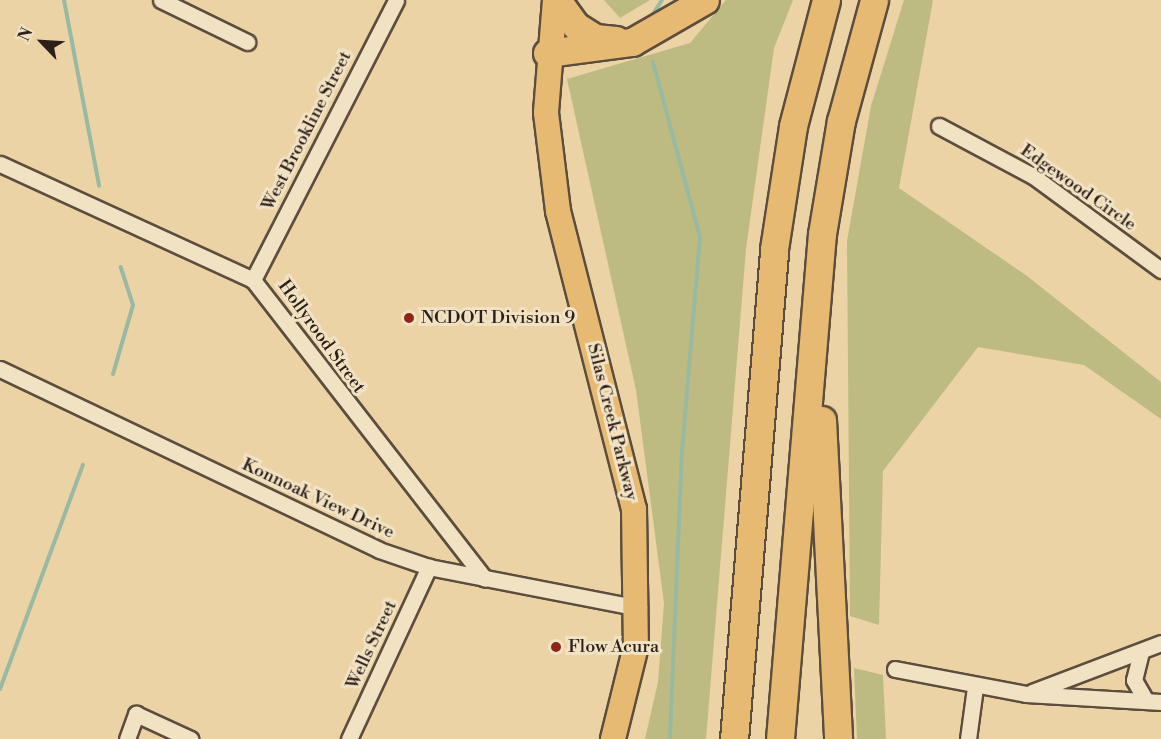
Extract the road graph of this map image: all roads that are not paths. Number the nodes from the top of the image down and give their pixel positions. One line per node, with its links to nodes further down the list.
1 (161, 0): 7 (street)
2 (396, 0): 13 (street, West Brookline Street)
3 (556, 0): 8 (highway); 9 (main road, Silas Creek Parkway)
4 (705, 0): 8 (highway)
5 (826, 0): 29 (highway)
6 (874, 0): 14 (highway)
7 (248, 42)
8 (632, 42): 9 (highway)
9 (547, 53): 18 (main road, Silas Creek Parkway)
10 (939, 126): 12 (street, Edgewood Circle)
11 (0, 164): 13 (street, Hollyrood Street)
12 (1161, 270)
13 (253, 280): 17 (street, Hollyrood Street)
14 (816, 314): 30 (highway); 31 (highway)
15 (0, 369): 16 (street, Konnoak View Drive)
16 (429, 567): 17 (street, Konnoak View Drive); 27 (street, Wells Street)
17 (484, 579): 18 (street, Konnoak View Drive)
18 (639, 608): 28 (main road, Silas Creek Parkway)
19 (1161, 643): 20 (street)
20 (1141, 652): 23 (street); 24 (street)
21 (895, 669): 22 (street)
22 (975, 687): 23 (street); 32 (street)
23 (1026, 694): 24 (street)
24 (1153, 701)
25 (127, 739): 26 (street)
26 (190, 739)
27 (350, 739)
28 (613, 739)
29 (734, 739)
30 (780, 739)
31 (838, 739)
32 (968, 739)

